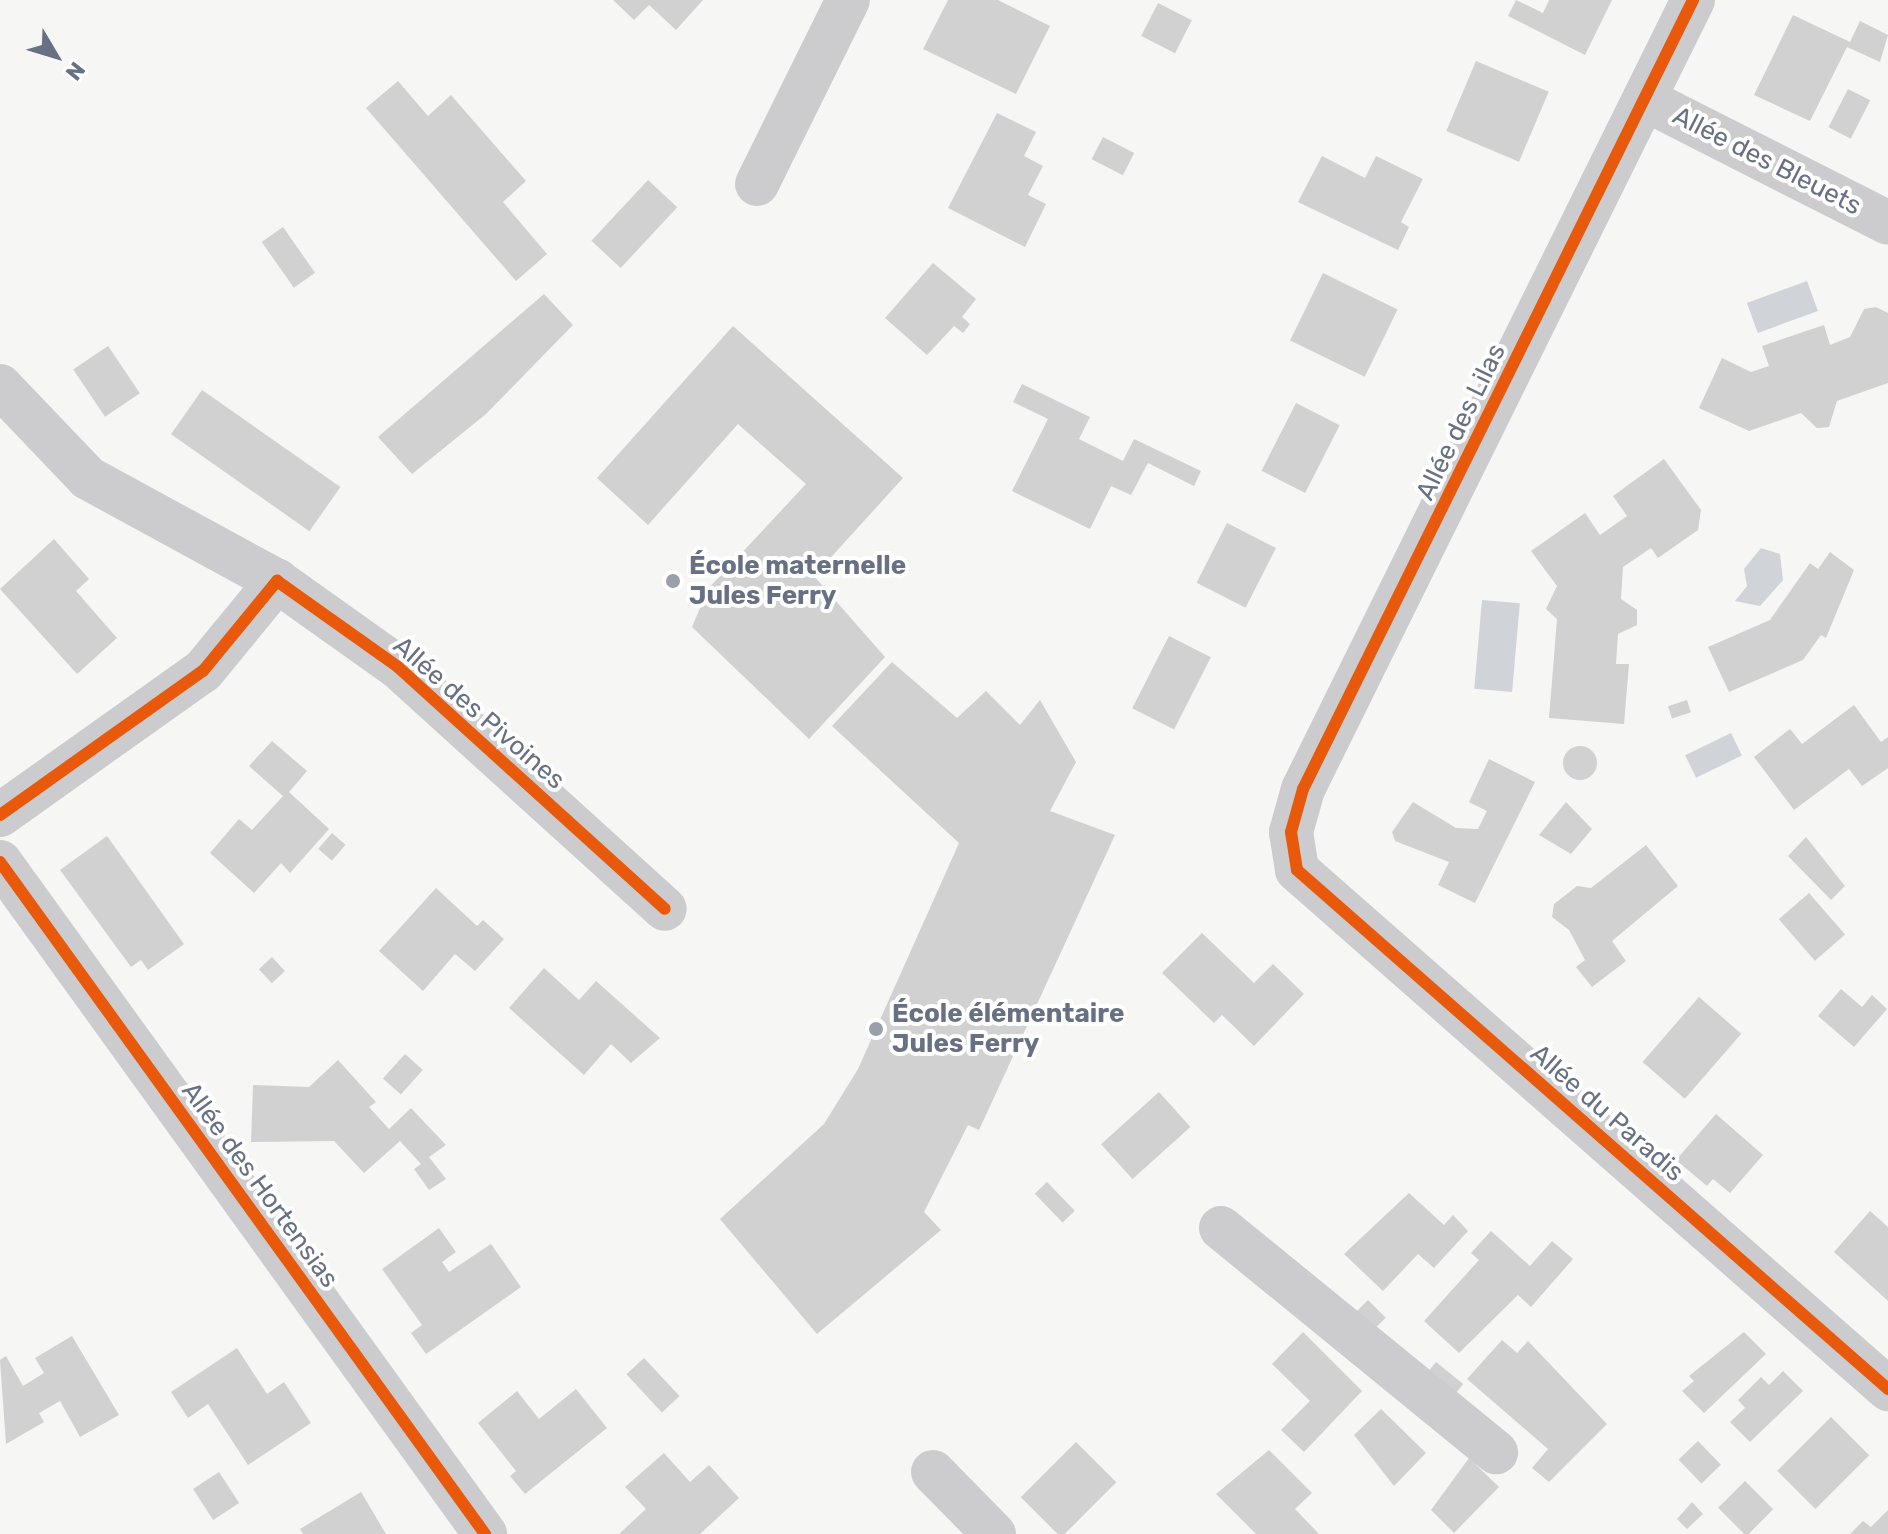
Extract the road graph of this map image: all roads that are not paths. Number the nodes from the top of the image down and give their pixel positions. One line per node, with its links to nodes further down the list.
1 (848, 0): 4 (street)
2 (1693, 0): 3 (street, Allée des Lilas)
3 (1646, 100): 5 (street, Allée des Bleuets); 10 (street, Allée des Lilas)
4 (757, 184)
5 (1888, 223)
6 (0, 386): 7 (street, Allée des Pivoines)
7 (277, 581): 8 (street); 11 (street, Allée des Pivoines)
8 (0, 815)
9 (0, 862): 16 (street, Allée des Hortensias)
10 (1297, 870): 13 (street, Allée du Paradis)
11 (665, 909)
12 (1221, 1228): 14 (street)
13 (1888, 1389)
14 (1496, 1452)
15 (933, 1472): 17 (street)
16 (485, 1534)
17 (994, 1534)

